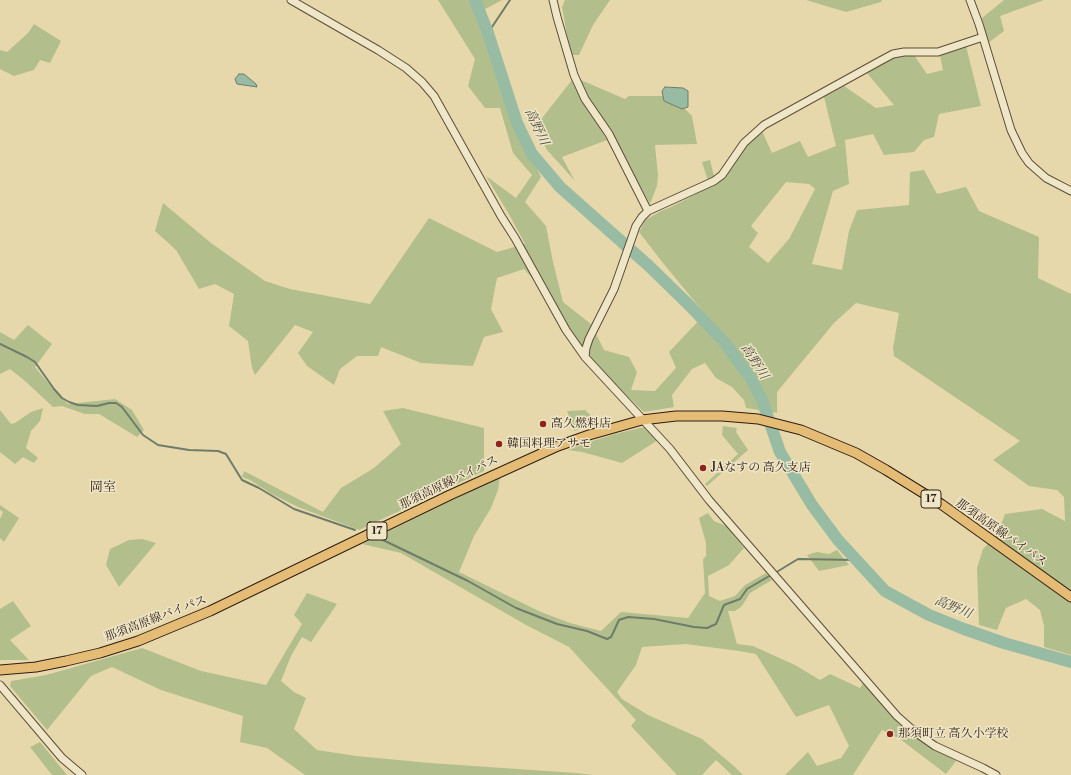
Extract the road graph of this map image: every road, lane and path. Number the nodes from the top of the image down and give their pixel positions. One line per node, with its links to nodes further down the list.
1 (291, 0): 7 (street)
2 (553, 0): 6 (street)
3 (970, 0): 4 (street)
4 (983, 37): 5 (street); 6 (street)
5 (1071, 191)
6 (648, 212): 7 (street)
7 (585, 357): 8 (street)
8 (642, 420): 9 (main road, 那須高原線バイパス / 17); 10 (main road, 那須高原線バイパス / 17); 13 (street)
9 (1071, 597)
10 (0, 670)
11 (0, 685): 12 (street)
12 (82, 775)
13 (996, 775)

